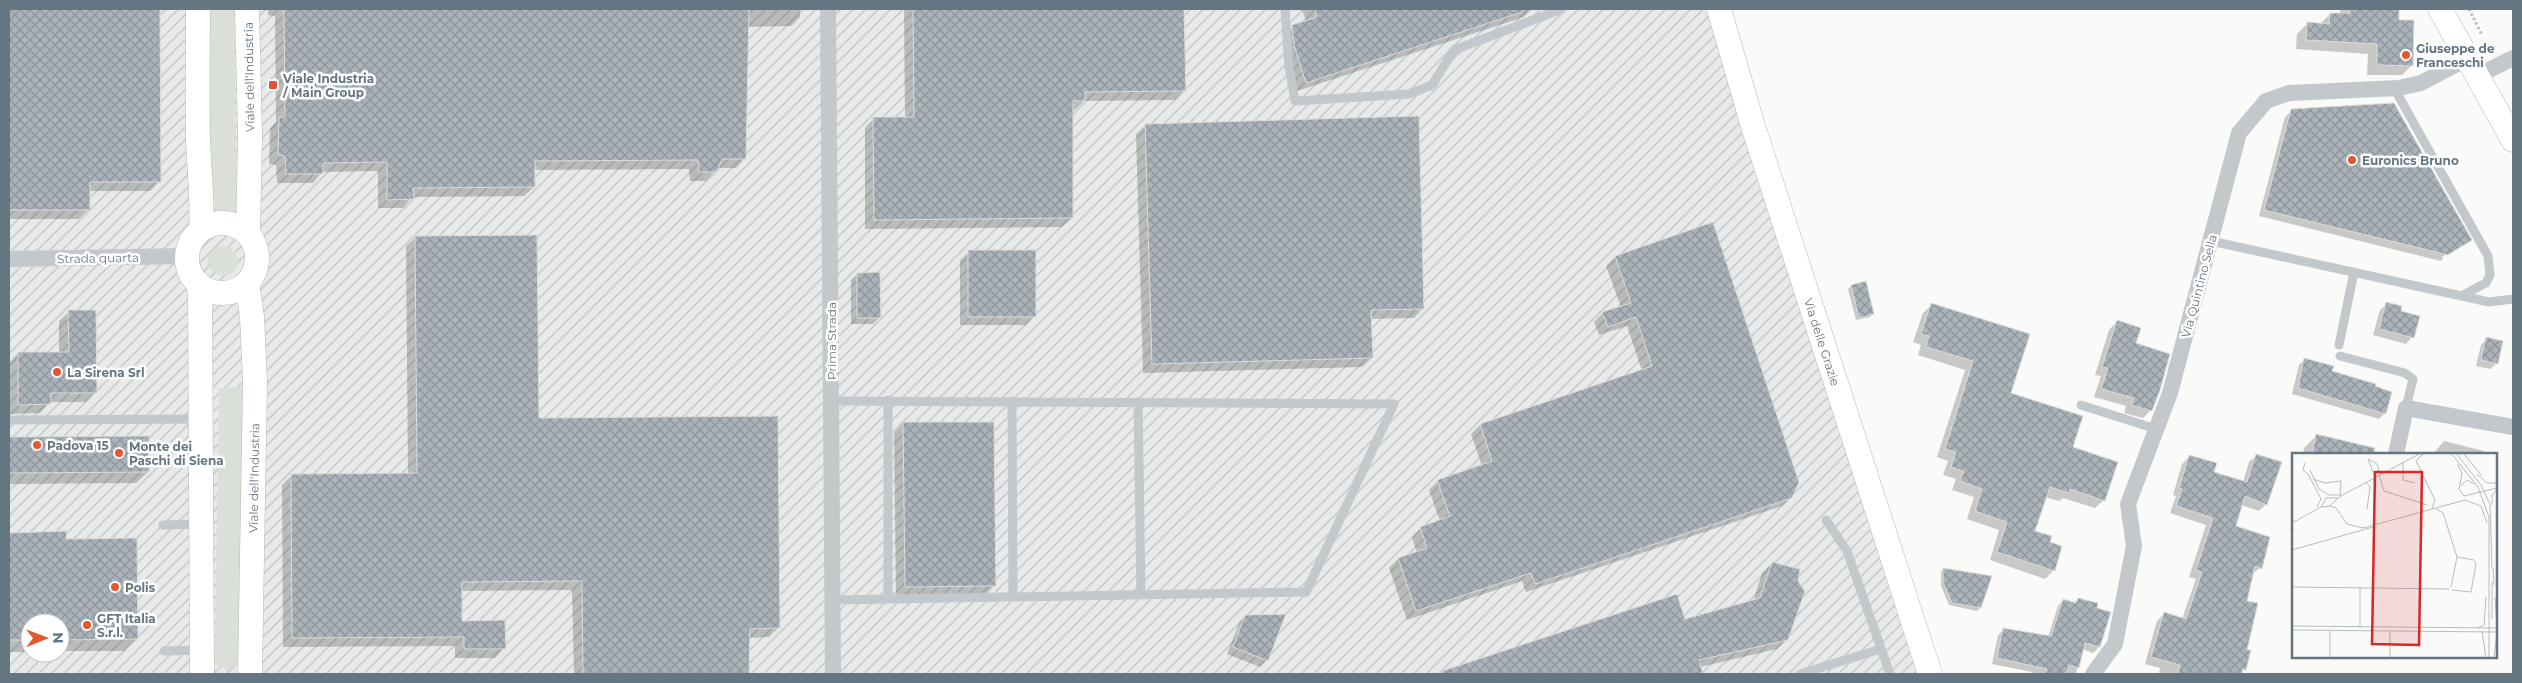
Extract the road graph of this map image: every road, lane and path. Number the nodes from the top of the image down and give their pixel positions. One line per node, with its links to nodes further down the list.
1 (198, 9): 12 (street)
2 (247, 9): 13 (street, Viale dell'Industria)
3 (828, 9): 25 (street, Prima Strada)
4 (1285, 9): 5 (lane)
5 (1562, 9)
6 (1720, 9): 50 (street, Via delle Grazie)
7 (2440, 9): 9 (street)
8 (2513, 58): 9 (street, Via Quintino Sella)
9 (2472, 67): 10 (street, Via Quintino Sella); 11 (street)
10 (2394, 88): 14 (street, Via Quintino Sella); 20 (lane)
11 (2513, 140)
12 (201, 230): 13 (street); 15 (street)
13 (248, 235): 18 (street, Viale dell'Industria)
14 (2211, 241): 17 (lane); 33 (street, Via Quintino Sella)
15 (187, 256): 16 (street, Strada quarta); 19 (street)
16 (9, 260)
17 (2354, 272): 20 (lane); 22 (lane)
18 (247, 283): 19 (street); 46 (street, Viale dell'Industria)
19 (200, 286): 30 (street)
20 (2463, 296): 21 (lane)
21 (2513, 299)
22 (2339, 345)
23 (2340, 356): 29 (lane)
24 (888, 400): 25 (lane); 26 (lane); 40 (lane)
25 (832, 401): 41 (street, Prima Strada)
26 (1012, 401): 27 (lane); 39 (lane)
27 (1138, 402): 38 (lane); 38 (lane)
28 (2081, 405): 33 (lane)
29 (2406, 408): 32 (street); 34 (street)
30 (200, 419): 31 (lane); 36 (street)
31 (9, 420)
32 (2513, 427)
33 (2156, 428): 51 (street, Via Quintino Sella)
34 (2396, 453)
35 (1826, 520): 42 (lane)
36 (201, 524): 37 (lane); 43 (street)
37 (163, 525)
38 (1141, 595): 39 (lane)
39 (1013, 597): 40 (lane)
40 (888, 599): 41 (lane)
41 (834, 600): 47 (street, Prima Strada)
42 (1881, 649): 48 (lane); 49 (lane)
43 (202, 650): 44 (lane); 45 (street)
44 (164, 651)
45 (202, 674)
46 (250, 674)
47 (833, 674)
48 (1800, 674)
49 (1890, 674)
50 (1930, 674)
51 (2093, 674)

